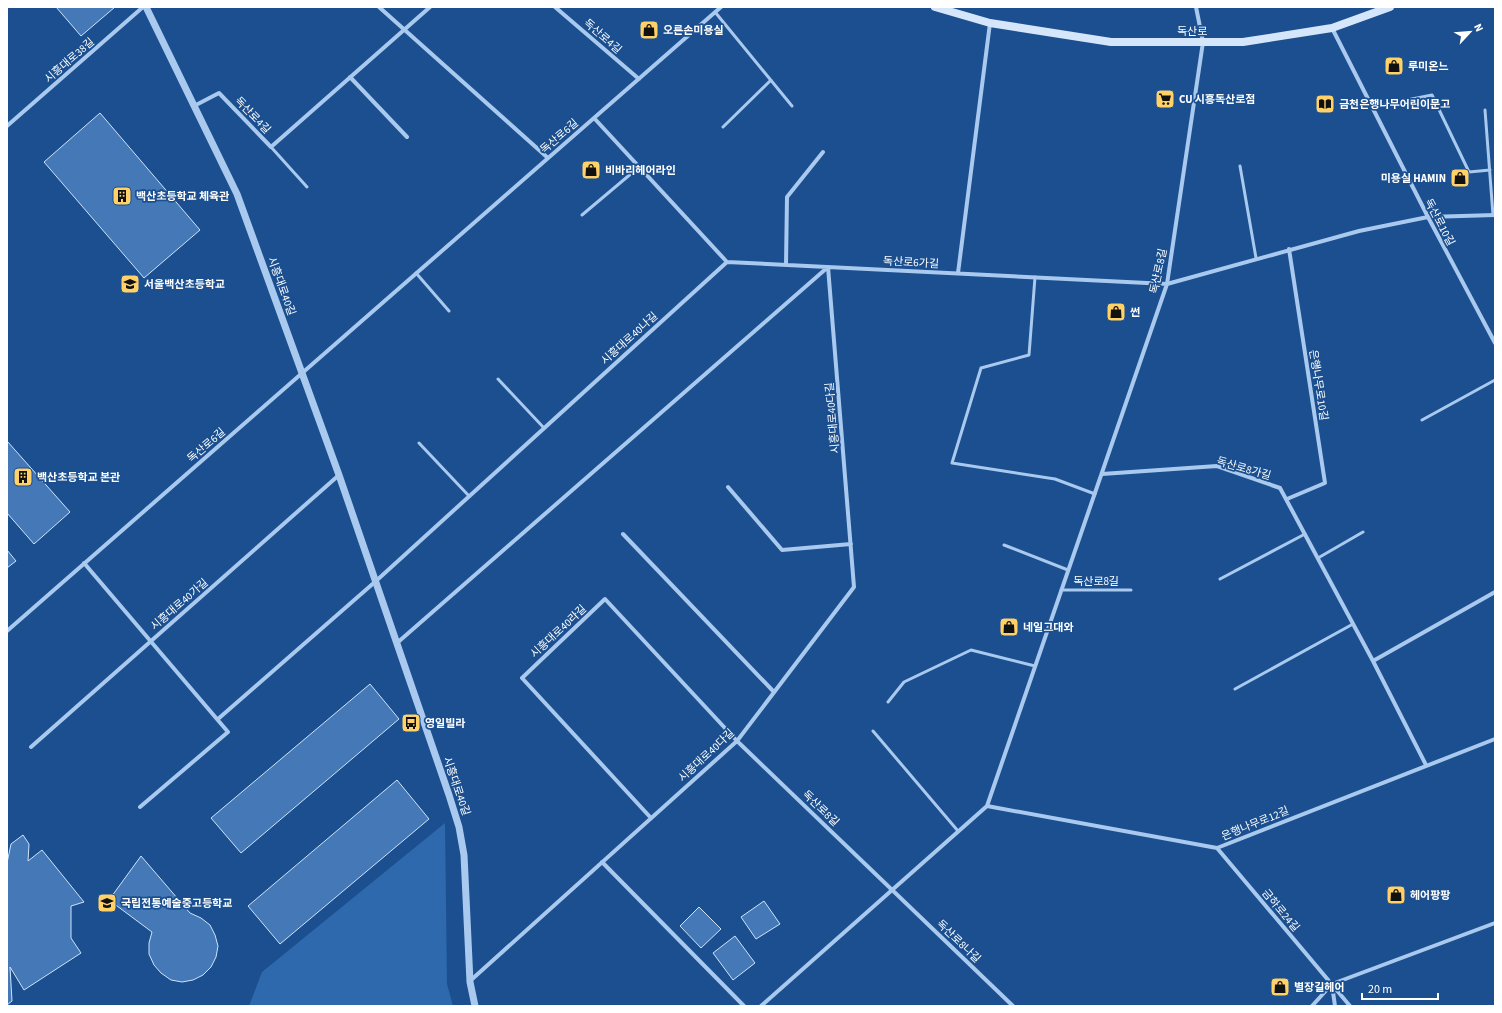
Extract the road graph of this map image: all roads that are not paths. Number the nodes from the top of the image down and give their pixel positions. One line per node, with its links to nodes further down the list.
1 (144, 7): 17 (street, 시흥대로40길); 22 (street, 시흥대로38길)
2 (379, 7): 12 (street)
3 (430, 7): 12 (street, 독산로4길)
4 (556, 7): 15 (street, 독산로4길)
5 (721, 7): 9 (street, 독산로6길)
6 (935, 7): 10 (main road, 독산로)
7 (1196, 7): 13 (street, 독산로8길)
8 (1390, 7): 11 (main road, 독산로)
9 (715, 12): 15 (street, 독산로6길); 16 (lane)
10 (990, 23): 13 (main road, 독산로); 40 (street)
11 (1332, 28): 13 (main road, 독산로); 19 (street, 독산로10길)
12 (403, 30): 14 (street, 독산로4길); 27 (street)
13 (1203, 42): 43 (street, 독산로8길)
14 (350, 77): 24 (street); 25 (street, 독산로4길)
15 (639, 79): 21 (street, 독산로6길)
16 (771, 80): 18 (lane); 23 (lane)
17 (194, 106): 25 (street, 독산로4길); 46 (street, 시흥대로40길)
18 (792, 106)
19 (1372, 107): 30 (lane); 34 (street, 독산로10길)
20 (1485, 110): 30 (lane)
21 (594, 118): 27 (street, 독산로6길); 29 (street)
22 (7, 126)
23 (723, 127)
24 (407, 138)
25 (271, 147): 31 (lane)
26 (823, 152): 38 (street)
27 (548, 158): 41 (street, 독산로6길)
28 (1240, 166): 36 (lane)
29 (639, 167): 33 (lane); 37 (street)
30 (1490, 170): 32 (lane)
31 (306, 187)
32 (1494, 215): 34 (street)
33 (582, 216)
34 (1428, 217): 35 (street); 45 (street, 독산로10길)
35 (1289, 249): 36 (street); 57 (street, 은행나무로10길)
36 (1256, 258): 43 (street)
37 (727, 262): 38 (street, 독산로6가길); 50 (street, 시흥대로40나길)
38 (786, 265): 39 (street, 독산로6가길)
39 (828, 267): 40 (street, 독산로6가길); 61 (street, 시흥대로40다길); 74 (street)
40 (958, 273): 42 (street, 독산로6가길)
41 (416, 274): 44 (lane); 46 (street, 독산로6길)
42 (1035, 277): 43 (street, 독산로6가길); 55 (lane)
43 (1167, 284): 52 (street, 독산로8길)
44 (449, 311)
45 (1495, 343)
46 (301, 374): 53 (street, 시흥대로40길); 64 (street, 독산로6길)
47 (498, 379): 50 (lane)
48 (1495, 380): 49 (lane)
49 (1422, 420)
50 (544, 428): 56 (street, 시흥대로40나길)
51 (419, 443): 56 (lane)
52 (1102, 474): 55 (street, 독산로8길); 57 (street, 독산로8가길)
53 (339, 475): 67 (street, 시흥대로40길); 73 (street, 시흥대로40가길)
54 (728, 487): 61 (street)
55 (1095, 494): 65 (street, 독산로8길)
56 (469, 496): 67 (street, 시흥대로40나길)
57 (1287, 500): 60 (street, 독산로8가길)
58 (1363, 532): 63 (lane)
59 (623, 534): 78 (street)
60 (1305, 534): 63 (street, 독산로8가길); 66 (lane)
61 (851, 544): 78 (street, 시흥대로40다길)
62 (1004, 545): 65 (lane, 독산로8길)
63 (1318, 558): 71 (street, 독산로8가길)
64 (84, 563): 72 (street, 독산로6길); 73 (street)
65 (1068, 570): 68 (street, 독산로8길)
66 (1220, 579)
67 (376, 581): 74 (street, 시흥대로40길); 80 (street)
68 (1061, 590): 69 (lane, 독산로8길); 76 (street, 독산로8길)
69 (1131, 590)
70 (1495, 592): 75 (street)
71 (1353, 624): 75 (street, 독산로8가길); 77 (lane)
72 (7, 631)
73 (151, 641): 80 (street); 84 (street, 시흥대로40가길)
74 (397, 643): 94 (street, 시흥대로40길)
75 (1373, 661): 85 (street, 독산로8가길)
76 (1035, 666): 79 (lane); 86 (street, 독산로8길)
77 (1235, 689)
78 (774, 692): 83 (street, 시흥대로40다길)
79 (888, 702)
80 (218, 719): 87 (street)
81 (873, 731): 89 (lane)
82 (1495, 739): 85 (street, 은행나무로12길)
83 (737, 741): 88 (street, 시흥대로40다길); 88 (street, 시흥대로40라길); 92 (street, 독산로8길)
84 (31, 747)
85 (1426, 765): 90 (street, 은행나무로12길)
86 (987, 806): 89 (street, 독산로8길); 90 (street, 은행나무로12길)
87 (140, 807)
88 (651, 818): 91 (street, 시흥대로40다길)
89 (958, 832): 92 (street, 독산로8길)
90 (1217, 848): 95 (street, 금하로24길)
91 (602, 862): 94 (street, 시흥대로40다길); 97 (street)
92 (892, 889): 98 (street, 독산로8길); 99 (street, 독산로8나길)
93 (1495, 923): 95 (street)
94 (470, 982): 96 (street, 시흥대로40길)
95 (1332, 984): 100 (street); 101 (street); 102 (street, 금하로24길)
96 (475, 1006)
97 (744, 1006)
98 (761, 1006)
99 (1013, 1006)
100 (1312, 1006)
101 (1334, 1006)
102 (1350, 1006)

